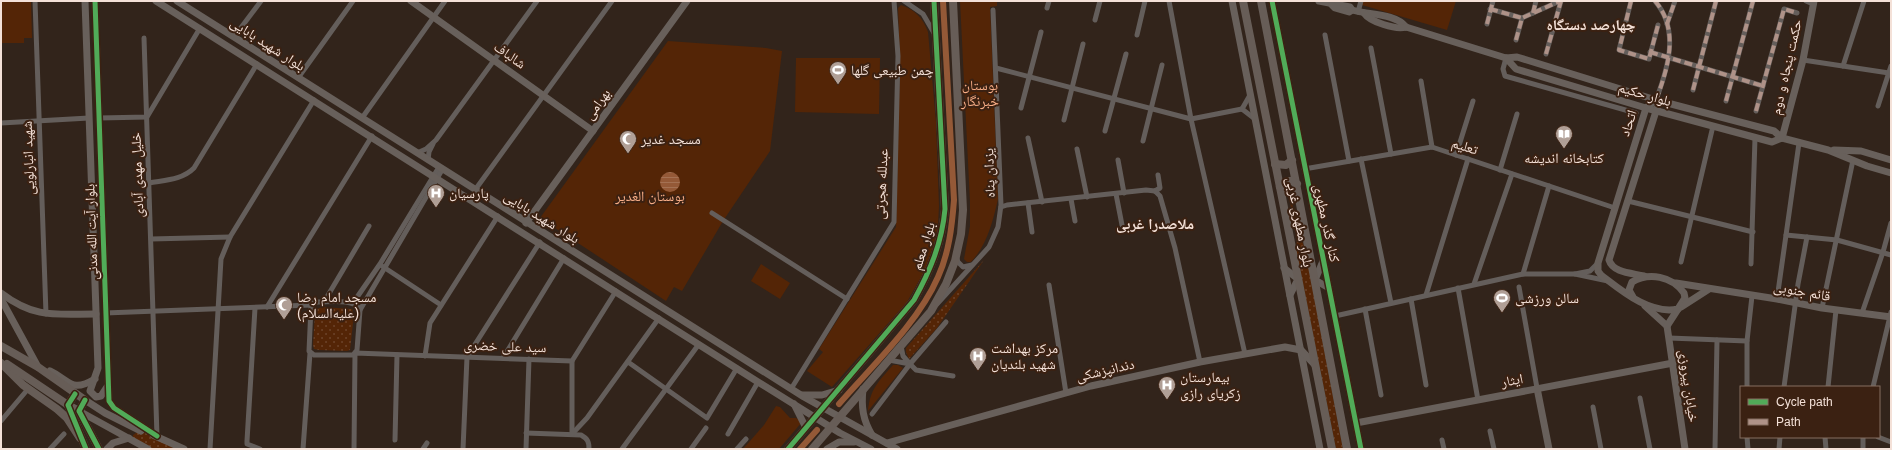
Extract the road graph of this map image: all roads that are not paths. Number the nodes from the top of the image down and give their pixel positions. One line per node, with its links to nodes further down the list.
1 (35, 1): 107 (street, شهید انبارلویی)
2 (85, 1): 102 (street, بلوار آیت الله مدنی)
3 (95, 1): 103 (street, بلوار آیت الله مدنی)
4 (156, 1): 50 (street, بلوار شهید بابایی)
5 (177, 1): 54 (street, بلوار شهید بابایی)
6 (261, 1): 54 (street)
7 (353, 1): 79 (street)
8 (411, 1): 44 (street, شالباف)
9 (445, 1): 44 (street)
10 (536, 1): 67 (street)
11 (612, 1): 85 (street)
12 (688, 1): 111 (street, بهرامی)
13 (894, 1): 205 (street, عبدلله هجرتی)
14 (904, 1): 55 (street)
15 (934, 1): 55 (main road, بلوار معلم)
16 (953, 1): 176 (main road)
17 (1049, 1): 38 (street)
18 (1100, 1): 46 (street)
19 (1145, 1): 52 (street)
20 (1169, 1): 105 (street)
21 (1232, 1): 63 (street)
22 (1243, 1): 75 (main road, بلوار مطهری غربی)
23 (1262, 1): 80 (main road, بلوار مطهری غربی)
24 (1272, 1): 64 (street, کنار گذر مطهری)
25 (1322, 1): 41 (street, بلوار حکیم)
26 (1361, 1): 41 (street)
27 (1493, 1): 39 (street)
28 (1536, 1): 42 (street)
29 (1560, 1): 42 (street); 62 (street)
30 (1631, 1): 60 (street)
31 (1655, 1): 48 (street)
32 (1674, 1): 48 (street)
33 (1716, 1): 73 (street)
34 (1753, 1): 78 (street)
35 (1806, 1): 37 (street)
36 (1864, 1): 71 (street)
37 (1814, 2): 68 (street, حکمت پنجاه و دوم)
38 (1047, 8)
39 (1490, 9): 45 (street); 47 (street)
40 (993, 10): 74 (street, یزدان پناه)
41 (1358, 12): 65 (street, بلوار حکیم)
42 (1533, 13): 45 (street)
43 (1797, 13): 82 (street)
44 (433, 17): 67 (street, شالباف); 104 (street)
45 (1522, 18): 57 (street)
46 (1095, 20)
47 (1487, 24)
48 (1667, 24): 66 (street)
49 (1658, 25): 60 (street)
50 (200, 28): 69 (street, بلوار شهید بابایی); 101 (street)
51 (1041, 32): 77 (street)
52 (1137, 34)
53 (1326, 35): 133 (street)
54 (234, 37): 79 (street, بلوار شهید بابایی)
55 (936, 37): 276 (main road, بلوار معلم)
56 (144, 38): 101 (street, خلیل مهدی آبادی)
57 (1516, 40)
58 (1083, 44): 83 (street)
59 (1371, 48): 124 (street)
60 (1650, 52): 66 (street)
61 (1126, 54): 87 (street)
62 (1546, 54)
63 (1242, 55): 75 (street); 86 (street)
64 (1282, 57): 80 (street); 136 (street, کنار گذر مطهری)
65 (1506, 58): 89 (street, بلوار حکیم); 94 (street, بلوار حکیم); 99 (street)
66 (1669, 58): 73 (street); 89 (street)
67 (494, 60): 85 (street, شالباف); 117 (street)
68 (1803, 60): 71 (street); 116 (street, حکمت پنجاه و دوم)
69 (257, 64): 88 (street, بلوار شهید بابایی); 142 (street)
70 (1162, 65): 95 (street)
71 (1843, 66): 76 (street)
72 (1891, 66): 76 (street)
73 (1699, 67): 78 (street); 84 (street)
74 (996, 68): 77 (street); 155 (street, یزدان پناه)
75 (1257, 73): 134 (main road, بلوار مطهری غربی)
76 (1889, 74): 92 (street)
77 (1028, 76): 83 (street); 93 (street)
78 (1732, 77): 82 (street); 91 (street)
79 (298, 78): 104 (street, بلوار شهید بابایی)
80 (1277, 81): 130 (main road, بلوار مطهری غربی)
81 (1421, 81): 120 (street)
82 (1763, 86): 98 (street)
83 (1073, 88): 87 (street); 108 (street)
84 (1693, 90)
85 (543, 95): 111 (street, شالباف); 146 (street)
86 (1250, 95): 96 (street); 106 (street)
87 (1113, 99): 95 (street); 112 (street)
88 (314, 100): 113 (street, بلوار شهید بابایی); 170 (street)
89 (1656, 100): 94 (street, اتحاد); 97 (street, اتحاد); 116 (street, بلوار حکیم)
90 (1473, 101): 125 (street)
91 (1726, 101)
92 (1878, 106)
93 (1020, 108)
94 (1646, 108): 97 (street, بلوار حکیم); 156 (street, اتحاد)
95 (1151, 109): 105 (street); 118 (street)
96 (1242, 109): 105 (street); 106 (street)
97 (1657, 111): 110 (street, بلوار حکیم); 152 (street, اتحاد)
98 (1756, 111)
99 (1636, 113)
100 (1517, 114): 137 (street)
101 (147, 117): 103 (street); 142 (street, خلیل مهدی آبادی)
102 (89, 118): 107 (street); 168 (street, بلوار آیت الله مدنی)
103 (99, 118): 169 (street, بلوار آیت الله مدنی)
104 (362, 118): 123 (street, بلوار شهید بابایی)
105 (1191, 119): 247 (street)
106 (1255, 119): 185 (street)
107 (39, 120): 109 (street); 228 (street, شهید انبارلویی)
108 (1064, 120)
109 (1, 123)
110 (1713, 126): 115 (street, بلوار حکیم); 159 (street)
111 (593, 131): 161 (street, بهرامی)
112 (1105, 131)
113 (372, 136): 141 (street, بلوار شهید بابایی); 216 (street)
114 (1028, 138): 153 (street)
115 (1755, 138): 116 (street, بلوار حکیم); 166 (street)
116 (1782, 138): 119 (street, بلوار حکیم)
117 (436, 140): 123 (street); 128 (street)
118 (1143, 141)
119 (1799, 143): 122 (street, بلوار حکیم); 167 (street)
120 (1432, 147): 124 (street, تعلیم); 125 (street, تعلیم)
121 (1077, 149): 150 (street)
122 (1828, 150): 131 (street, بلوار حکیم); 132 (street, بلوار حکیم)
123 (417, 153): 128 (street, بلوار شهید بابایی)
124 (1391, 154): 126 (street, تعلیم)
125 (1456, 155): 127 (street, تعلیم)
126 (1361, 159): 133 (street, تعلیم); 211 (street)
127 (1468, 159): 137 (street, تعلیم); 202 (street)
128 (428, 160): 135 (street, بلوار شهید بابایی)
129 (1118, 160): 148 (street)
130 (1292, 160): 134 (main road); 143 (main road, بلوار مطهری غربی)
131 (1854, 160): 138 (street, بلوار حکیم); 173 (street)
132 (1891, 160)
133 (1349, 161): 136 (street, تعلیم)
134 (1275, 164): 145 (main road, بلوار مطهری غربی)
135 (441, 168): 141 (street); 146 (street, بلوار شهید بابایی)
136 (1304, 169): 179 (street, کنار گذر مطهری)
137 (1500, 170): 139 (street, تعلیم)
138 (1891, 172)
139 (1512, 174): 144 (street, تعلیم); 193 (street)
140 (1158, 175): 147 (street)
141 (436, 177): 158 (street, بلوار شهید بابایی); 184 (street)
142 (149, 183): 172 (street, خلیل مهدی آبادی)
143 (1297, 184): 145 (main road); 190 (main road, بلوار مطهری غربی)
144 (1549, 186): 156 (street, تعلیم); 186 (street)
145 (1280, 187): 189 (main road, بلوار مطهری غربی)
146 (475, 190): 161 (street, بلوار شهید بابایی)
147 (1155, 191): 148 (street); 256 (street)
148 (1124, 193): 149 (street)
149 (1116, 194): 150 (street); 163 (street)
150 (1087, 197): 151 (street)
151 (1071, 199): 153 (street); 160 (street)
152 (1628, 201): 159 (street); 188 (street, اتحاد)
153 (1042, 202): 154 (street)
154 (1028, 203): 155 (street); 165 (street)
155 (1001, 207): 183 (street, یزدان پناه)
156 (1615, 208): 181 (street, اتحاد)
157 (712, 213): 205 (street)
158 (498, 216): 174 (street, بلوار شهید بابایی); 215 (street)
159 (1691, 217): 166 (street); 180 (street)
160 (1075, 221)
161 (526, 222): 274 (street, بلوار شهید بابایی)
162 (1891, 222): 175 (street)
163 (1122, 225)
164 (370, 226): 209 (street)
165 (1032, 232)
166 (1753, 232): 182 (street)
167 (1786, 235): 171 (street); 208 (street)
168 (93, 236): 169 (street); 229 (street, بلوار آیت الله مدنی)
169 (103, 236): 226 (street, بلوار آیت الله مدنی)
170 (230, 237): 172 (street); 219 (street)
171 (1806, 237): 173 (street); 213 (street)
172 (151, 239): 225 (street, خلیل مهدی آبادی)
173 (1837, 240): 175 (street); 218 (street)
174 (540, 242): 178 (street, بلوار شهید بابایی); 249 (street)
175 (1883, 252): 177 (street); 227 (street)
176 (956, 255): 183 (street); 224 (main road)
177 (1891, 255)
178 (564, 258): 199 (street, بلوار شهید بابایی); 250 (street)
179 (1323, 261): 190 (street); 196 (street, کنار گذر مطهری)
180 (1681, 262)
181 (1598, 263): 187 (street); 191 (street)
182 (1751, 264)
183 (973, 265): 224 (street, یزدان پناه)
184 (382, 266): 210 (street); 215 (street); 222 (street)
185 (1284, 268): 189 (street); 201 (street)
186 (1523, 274): 187 (street); 193 (street)
187 (1575, 274): 191 (street)
188 (1644, 276): 192 (street, قائم جنوبی); 204 (street)
189 (1298, 279): 201 (street); 259 (main road, بلوار مطهری غربی)
190 (1315, 280): 196 (street); 342 (main road, بلوار مطهری غربی)
191 (1609, 281): 204 (street)
192 (1676, 283): 198 (street, قائم جنوبی); 221 (street)
193 (1474, 284): 197 (street)
194 (1049, 285): 277 (street)
195 (1519, 287): 273 (street)
196 (1329, 288): 231 (street, کنار گذر مطهری)
197 (1458, 288): 202 (street); 283 (street)
198 (1709, 289): 203 (street, قائم جنوبی); 221 (street)
199 (616, 291): 232 (street, بلوار شهید بابایی); 253 (street)
200 (1, 293): 228 (street)
201 (1290, 295): 235 (street)
202 (1426, 296): 207 (street)
203 (1752, 296): 208 (street, قائم جنوبی); 238 (street)
204 (1633, 297): 212 (street)
205 (847, 298): 274 (street, عبدلله هجرتی)
206 (1, 299): 260 (street)
207 (1411, 299): 211 (street); 265 (street)
208 (1777, 299): 213 (street, قائم جنوبی)
209 (324, 302): 210 (street); 214 (street)
210 (353, 303): 222 (street)
211 (1391, 303): 220 (street)
212 (1641, 303): 221 (street); 234 (street)
213 (1796, 303): 218 (street, قائم جنوبی); 268 (street)
214 (311, 305): 216 (street); 244 (street)
215 (441, 305): 248 (street)
216 (267, 307): 217 (street)
217 (254, 308): 219 (street); 325 (street)
218 (1822, 308): 223 (street, قائم جنوبی)
219 (219, 309): 225 (street); 324 (street)
220 (1365, 309): 231 (street); 280 (street)
221 (1679, 309): 234 (street)
222 (360, 310): 245 (street)
223 (1836, 310): 227 (street, قائم جنوبی); 269 (street)
224 (931, 311): 241 (main road)
225 (153, 312): 226 (street); 302 (street, خلیل مهدی آبادی)
226 (105, 313): 266 (street, بلوار آیت الله مدنی)
227 (1862, 313): 230 (street, قائم جنوبی)
228 (46, 314): 229 (street)
229 (96, 314): 263 (street, بلوار آیت الله مدنی)
230 (1890, 315): 270 (street)
231 (1335, 316): 293 (street, کنار گذر مطهری)
232 (659, 318): 239 (street, بلوار شهید بابایی); 255 (street)
233 (946, 322): 258 (street)
234 (1667, 326): 236 (street, خیابان پیروزی)
235 (1298, 336): 242 (street); 243 (street)
236 (1669, 338): 237 (street); 257 (street, خیابان پیروزی)
237 (1717, 340): 238 (street); 350 (street)
238 (1747, 341): 267 (street)
239 (699, 344): 261 (street, بلوار شهید بابایی); 272 (street)
240 (1, 346): 260 (main road)
241 (901, 346): 252 (main road); 258 (street)
242 (1285, 347): 243 (street, دندانپزشکی); 247 (street, دندانپزشکی)
243 (1301, 350): 259 (street); 340 (street)
244 (310, 353): 245 (street); 326 (street)
245 (355, 353): 246 (street, سید علی خضری); 327 (street)
246 (397, 354): 248 (street, سید علی خضری); 312 (street)
247 (1245, 354): 256 (street, دندانپزشکی)
248 (425, 356): 249 (street, سید علی خضری)
249 (467, 357): 250 (street, سید علی خضری); 329 (street)
250 (503, 358): 251 (street, سید علی خضری)
251 (528, 359): 253 (street, سید علی خضری); 299 (street)
252 (888, 360): 258 (street); 275 (main road)
253 (572, 361): 300 (street)
254 (1, 362): 271 (main road); 285 (main road)
255 (628, 362): 272 (street); 300 (street)
256 (1200, 362): 277 (street, دندانپزشکی)
257 (1673, 362): 273 (street, ایثار); 349 (street, خیابان پیروزی)
258 (910, 364): 262 (street); 289 (street)
259 (1315, 365): 341 (main road, بلوار مطهری غربی)
260 (38, 367): 263 (street); 278 (main road)
261 (737, 368): 264 (street, بلوار شهید بابایی); 272 (street)
262 (953, 376)
263 (95, 378): 266 (street, بلوار آیت الله مدنی)
264 (758, 382): 284 (street, بلوار شهید بابایی); 301 (street)
265 (1426, 385)
266 (108, 386): 302 (street, بلوار آیت الله مدنی)
267 (1747, 386)
268 (1784, 386)
269 (1828, 386)
270 (1873, 386)
271 (28, 388): 292 (street); 304 (main road)
272 (666, 388): 332 (street)
273 (1537, 388): 283 (street, ایثار); 346 (street)
274 (791, 389): 279 (street, بلوار شهید بابایی)
275 (863, 389): 291 (main road); 303 (street)
276 (839, 390): 279 (street); 287 (main road, بلوار معلم)
277 (1066, 393): 316 (street, دندانپزشکی)
278 (75, 394): 282 (main road); 285 (main road)
279 (801, 395): 287 (street, بلوار شهید بابایی)
280 (1381, 395)
281 (1640, 398): 348 (street)
282 (85, 400): 288 (main road); 302 (street)
283 (1478, 400): 293 (street, ایثار)
284 (794, 404): 290 (street, بلوار شهید بابایی); 296 (street)
285 (68, 405): 288 (main road); 304 (main road)
286 (1593, 407): 347 (street)
287 (823, 408): 290 (main road, بلوار معلم); 291 (street, بلوار شهید بابایی)
288 (80, 411): 305 (street); 320 (main road)
289 (872, 414)
290 (816, 418): 294 (street, بلوار شهید بابایی); 296 (main road, بلوار معلم)
291 (839, 418): 294 (main road); 303 (street, بلوار شهید بابایی)
292 (1, 421)
293 (1356, 423): 343 (street, کنار گذر مطهری)
294 (831, 427): 317 (street, بلوار شهید بابایی); 336 (main road)
295 (706, 428): 333 (street)
296 (806, 428): 335 (main road, بلوار معلم)
297 (1490, 431): 345 (street)
298 (64, 434): 318 (street)
299 (526, 434): 300 (street); 330 (street)
300 (572, 434): 331 (street)
301 (728, 434)
302 (157, 436): 323 (street)
303 (873, 436): 316 (street, بلوار شهید بابایی)
304 (80, 438): 319 (main road)
305 (129, 438): 321 (street); 322 (street)
306 (1748, 438): 351 (street)
307 (1780, 438): 352 (street)
308 (1825, 438): 353 (street)
309 (1863, 438): 354 (street)
310 (1880, 438): 314 (street)
311 (746, 439): 334 (street)
312 (396, 440)
313 (1442, 440): 344 (street)
314 (1891, 442)
315 (427, 443): 328 (street)
316 (887, 443): 339 (street, بلوار شهید بابایی)
317 (861, 444): 337 (street); 338 (street, بلوار شهید بابایی)
318 (50, 449)
319 (86, 449)
320 (99, 449)
321 (107, 449)
322 (148, 449)
323 (184, 449)
324 (210, 449)
325 (260, 449)
326 (303, 449)
327 (354, 449)
328 (423, 449)
329 (464, 449)
330 (526, 449)
331 (589, 449)
332 (622, 449)
333 (691, 449)
334 (737, 449)
335 (788, 449)
336 (812, 449)
337 (827, 449)
338 (870, 449)
339 (897, 449)
340 (1320, 449)
341 (1332, 449)
342 (1347, 449)
343 (1361, 449)
344 (1444, 449)
345 (1494, 449)
346 (1549, 449)
347 (1601, 449)
348 (1650, 449)
349 (1686, 449)
350 (1715, 449)
351 (1748, 449)
352 (1779, 449)
353 (1826, 449)
354 (1863, 449)

